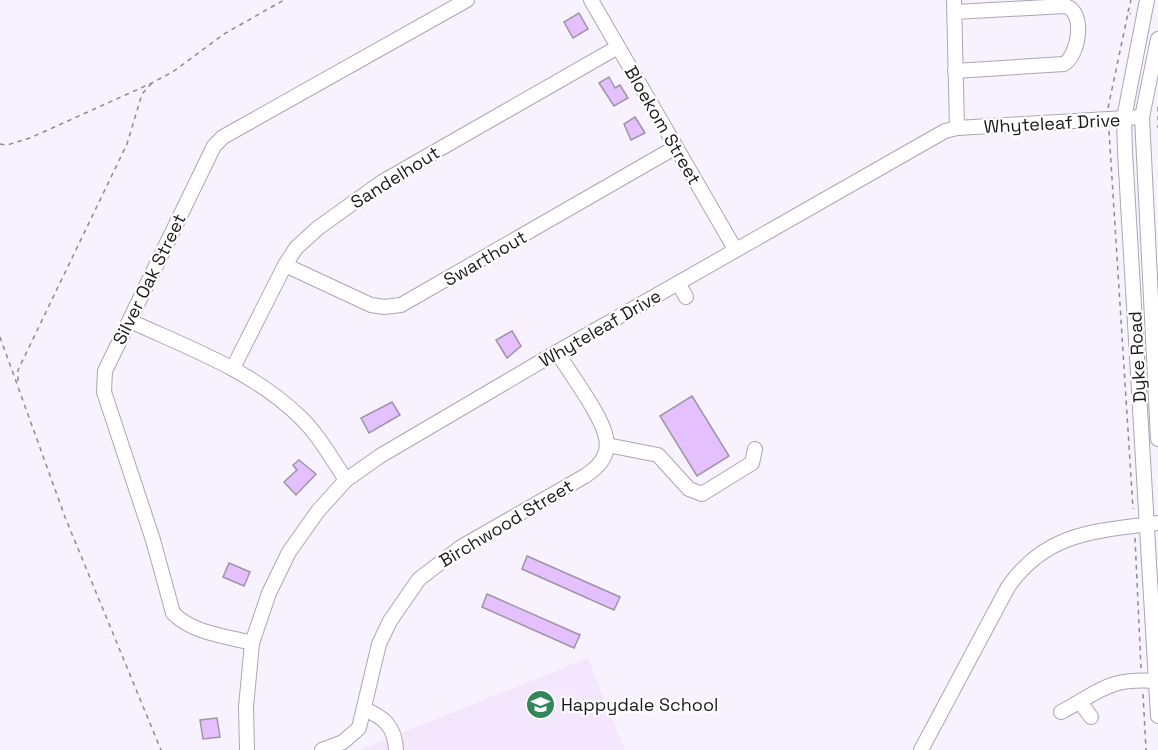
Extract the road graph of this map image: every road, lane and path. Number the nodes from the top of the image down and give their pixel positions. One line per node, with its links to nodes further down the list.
1 (284, 0): 11 (path)
2 (467, 0): 26 (street, Silver Oak Street)
3 (591, 0): 8 (street, Bloekom Street)
4 (1131, 0): 7 (path)
5 (1147, 0): 15 (street, Dyke Road)
6 (954, 6): 10 (street); 10 (street)
7 (1128, 13)
8 (618, 47): 19 (street, Bloekom Street); 23 (street, Sandelhout)
9 (1157, 47): 12 (street, Dyke Road)
10 (955, 70): 16 (street)
11 (152, 83): 18 (path); 30 (path)
12 (1153, 94): 14 (street, Dyke Road)
13 (1158, 107): 17 (path)
14 (1142, 117): 15 (street, Whyteleaf Drive); 20 (street, Dyke Road)
15 (1125, 118): 16 (street, Whyteleaf Drive); 31 (street, Dyke Road)
16 (957, 128): 21 (street, Whyteleaf Drive)
17 (1158, 128)
18 (0, 144)
19 (676, 147): 21 (street, Bloekom Street); 23 (street, Swarthout)
20 (1151, 152): 22 (street, Dyke Road)
21 (735, 249): 24 (street, Whyteleaf Drive)
22 (1154, 262): 32 (street, Dyke Road)
23 (285, 265): 29 (street, Sandelhout)
24 (678, 283): 25 (street); 28 (street, Whyteleaf Drive)
25 (686, 297)
26 (130, 321): 29 (street); 38 (street, Silver Oak Street)
27 (0, 337): 30 (path)
28 (557, 352): 34 (street); 36 (street, Whyteleaf Drive)
29 (233, 368): 36 (street)
30 (18, 382): 45 (path)
31 (1140, 415): 32 (street); 37 (street, Dyke Road)
32 (1157, 415): 33 (street, Dyke Road)
33 (1158, 439)
34 (607, 445): 35 (street); 41 (street, Birchwood Street)
35 (755, 449)
36 (346, 480): 38 (street, Whyteleaf Drive)
37 (1146, 524): 39 (street, Dyke Road); 39 (path); 49 (street)
38 (252, 643): 46 (street, Whyteleaf Drive)
39 (1149, 680): 40 (street); 43 (street, Dyke Road); 50 (path)
40 (1080, 702): 42 (street); 44 (street)
41 (364, 709): 47 (street, Birchwood Street); 48 (street)
42 (1060, 712)
43 (1158, 716)
44 (1091, 717)
45 (161, 750)
46 (247, 750)
47 (322, 750)
48 (396, 750)
49 (921, 750)
50 (1146, 750)

